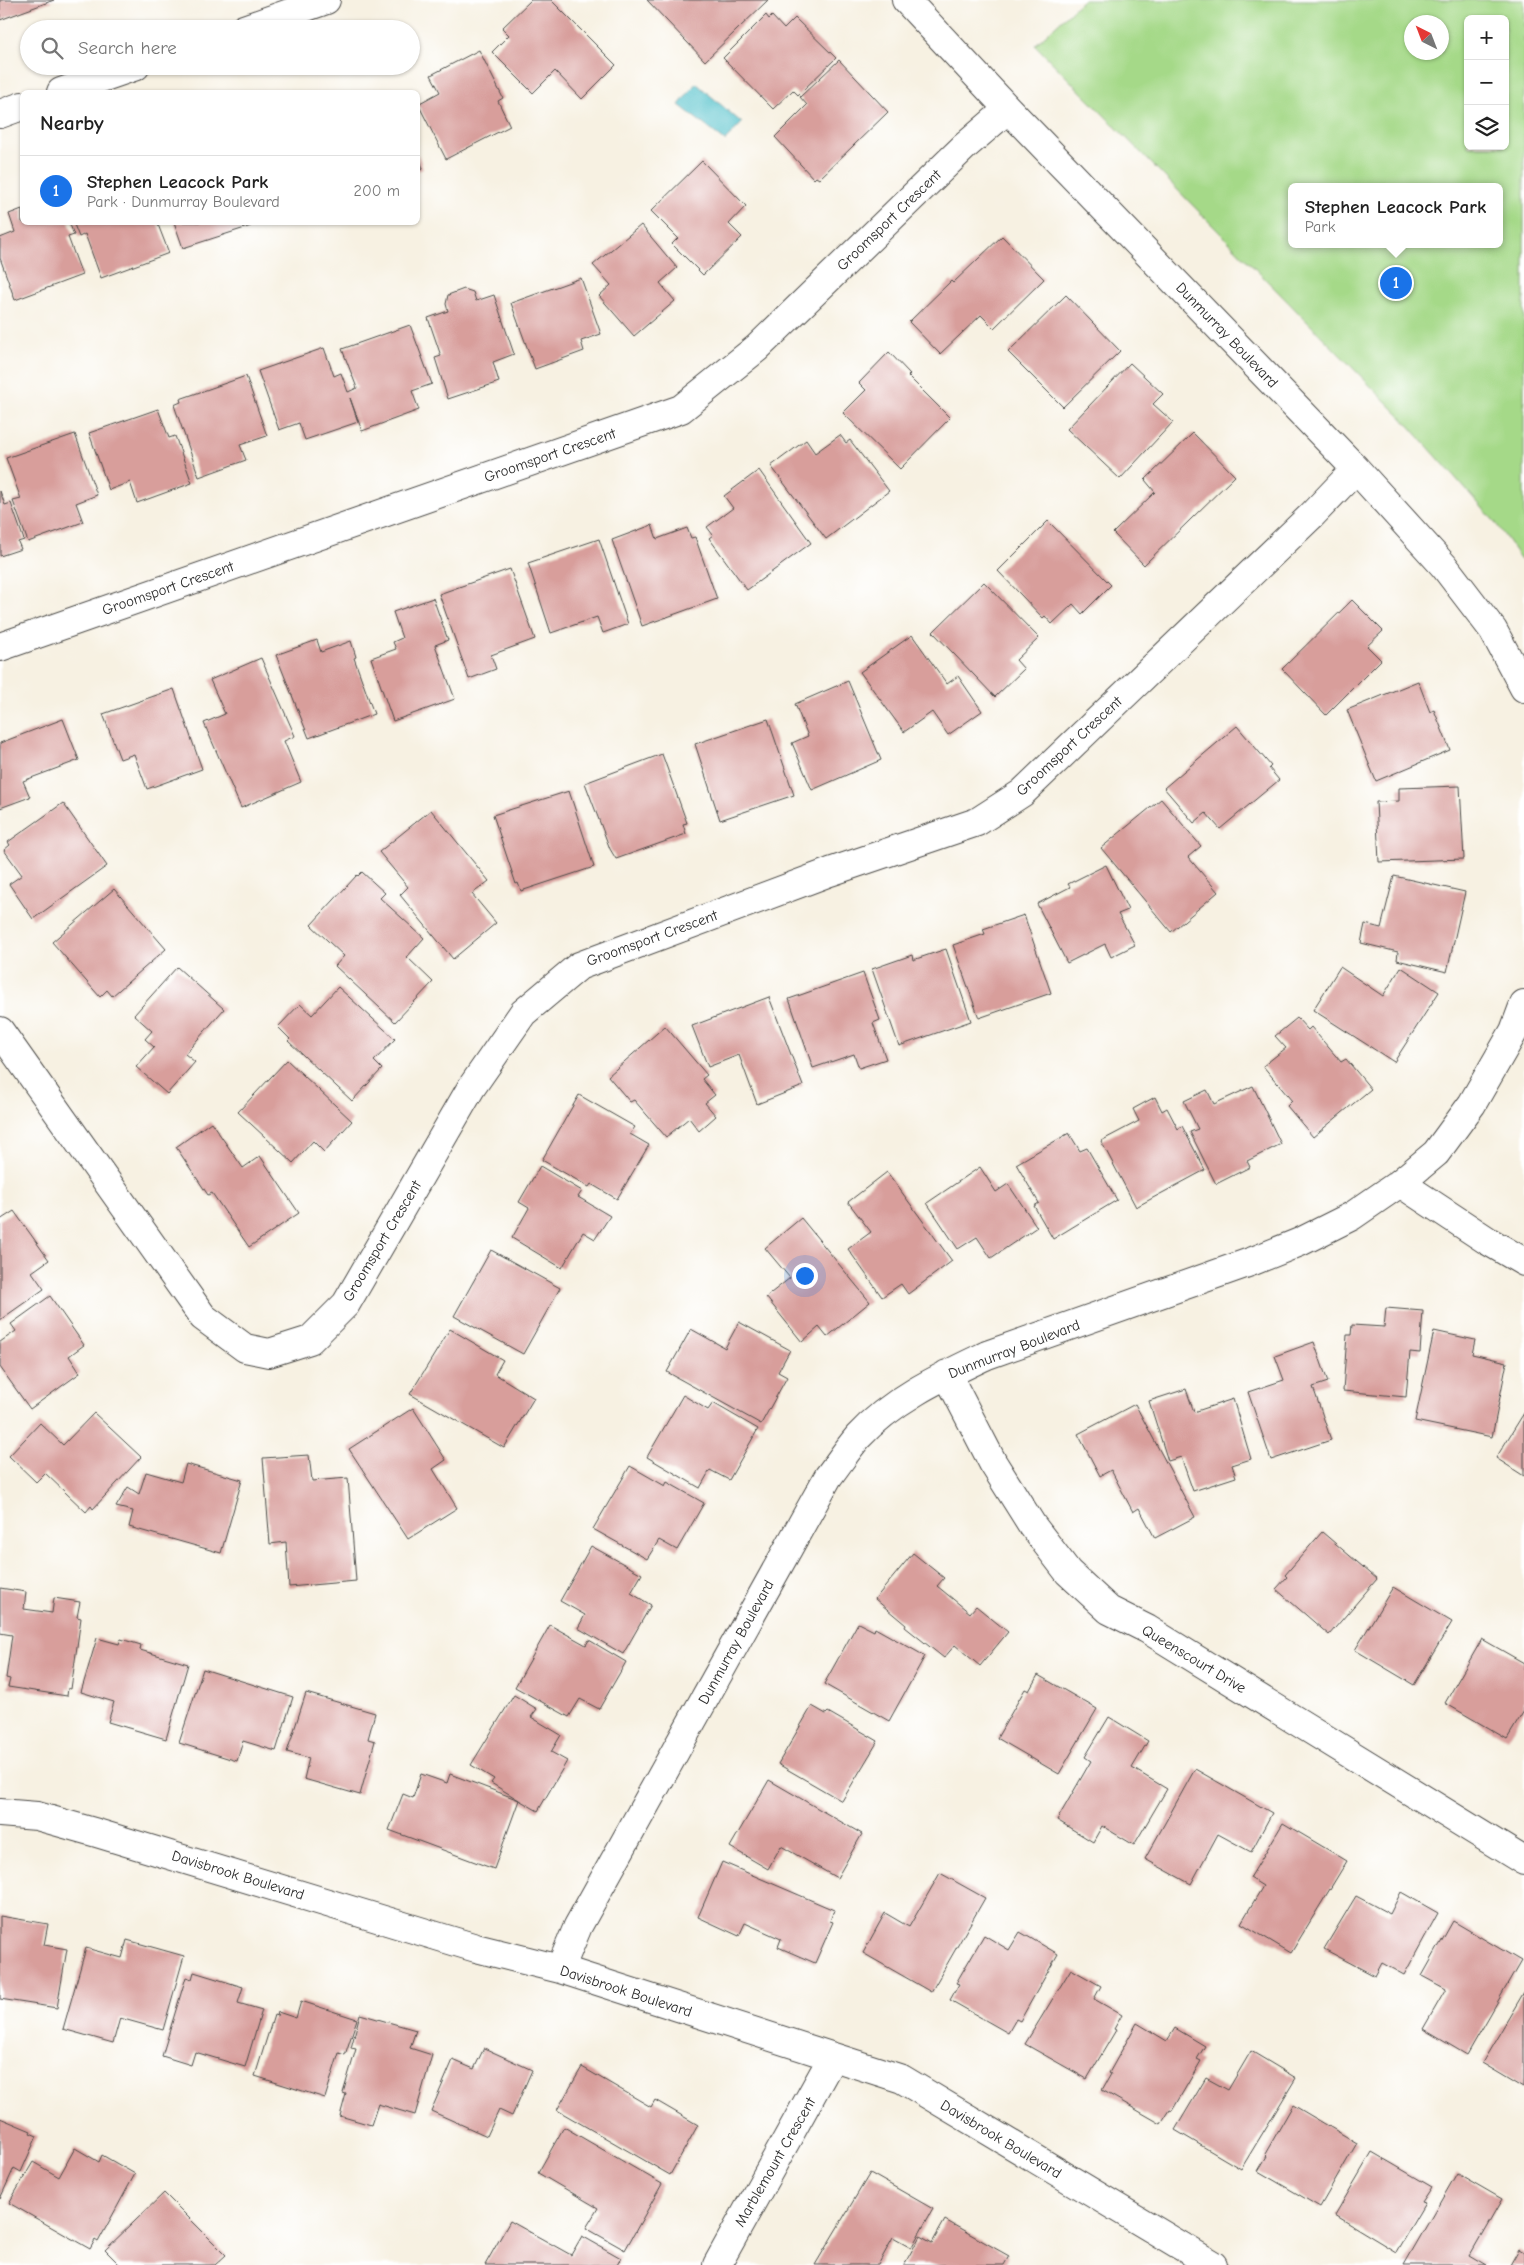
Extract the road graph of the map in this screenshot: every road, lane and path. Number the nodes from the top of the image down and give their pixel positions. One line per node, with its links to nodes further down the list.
1 (326, 0): 3 (street)
2 (906, 0): 7 (street, Dunmurray Boulevard)
3 (269, 20)
4 (110, 75): 5 (street)
5 (67, 90)
6 (20, 107): 8 (street)
7 (1008, 109): 9 (street, Dunmurray Boulevard); 10 (street, Groomsport Crescent)
8 (0, 114)
9 (1356, 469): 11 (street, Dunmurray Boulevard); 13 (street, Groomsport Crescent)
10 (0, 647)
11 (1524, 688)
12 (1524, 1004): 14 (street, Dunmurray Boulevard)
13 (0, 1031)
14 (1400, 1183): 15 (street); 16 (street, Dunmurray Boulevard)
15 (1524, 1262)
16 (946, 1374): 18 (street, Queenscourt Drive); 19 (street, Dunmurray Boulevard)
17 (0, 1813): 19 (street, Davisbrook Boulevard)
18 (1524, 1861)
19 (560, 1969): 20 (street, Davisbrook Boulevard)
20 (832, 2058): 21 (street, Marblemount Crescent); 22 (street, Davisbrook Boulevard)
21 (717, 2265)
22 (1213, 2265)

